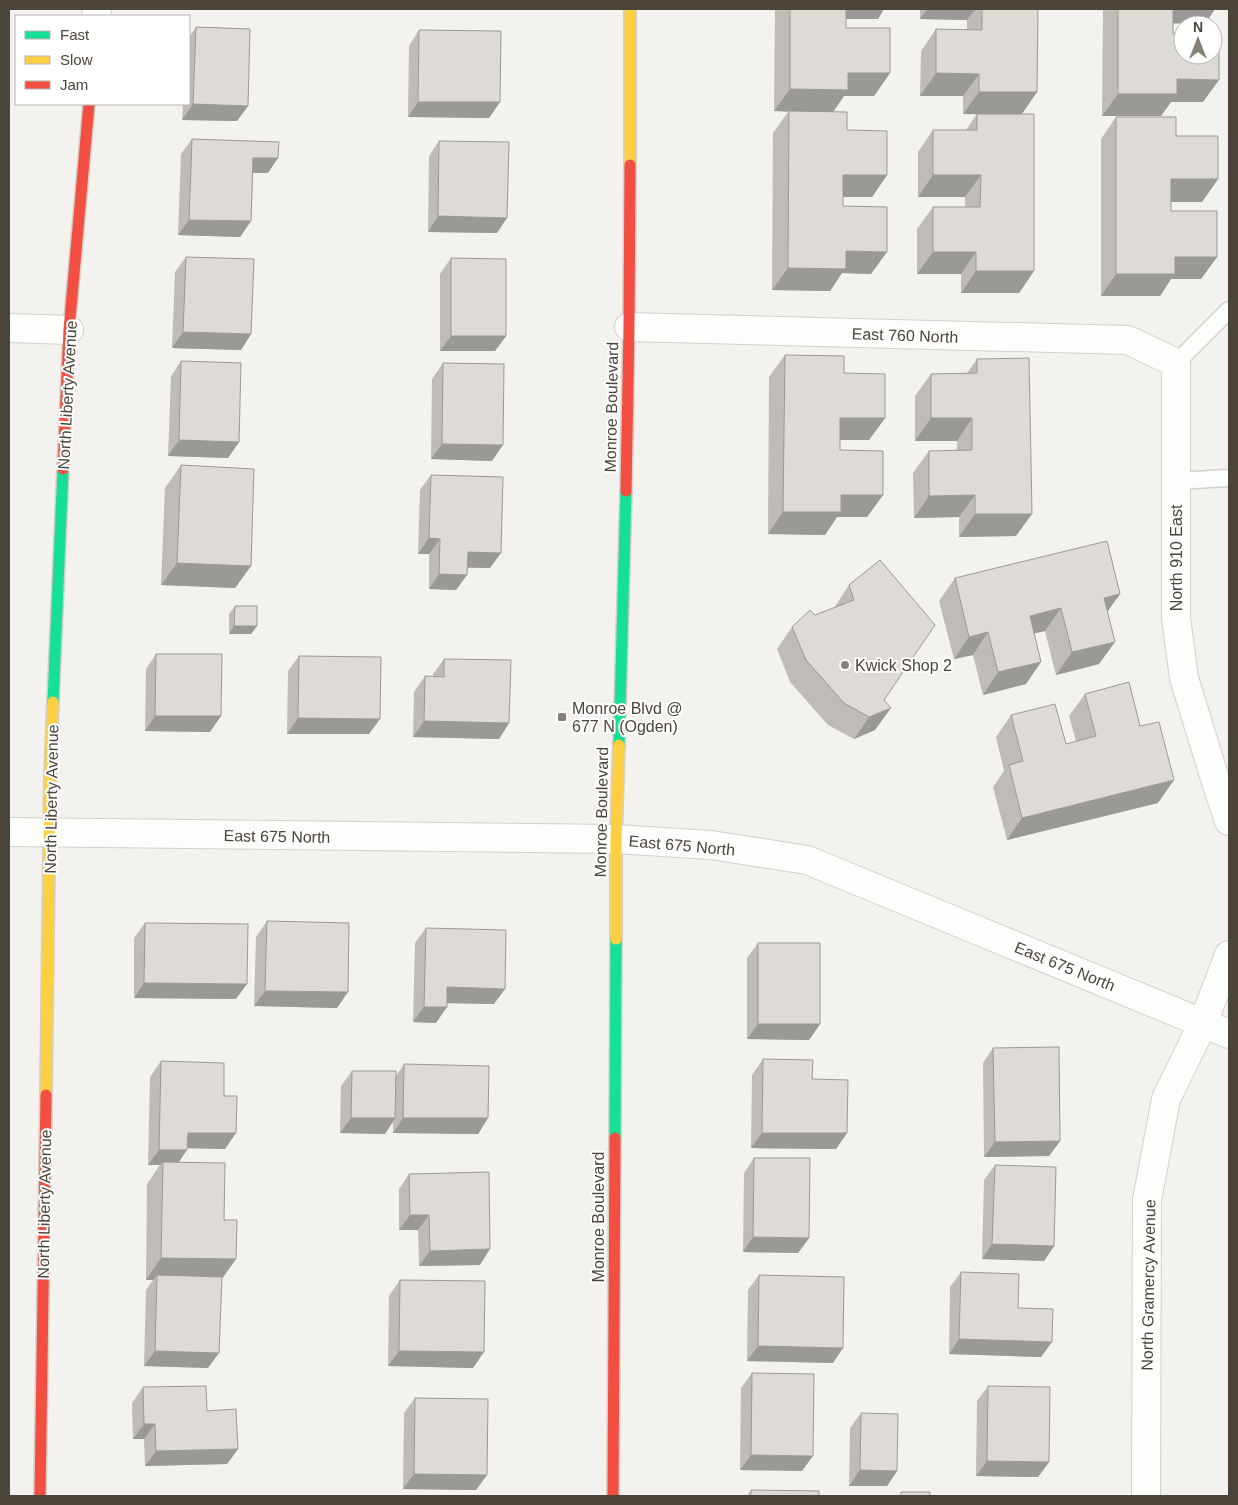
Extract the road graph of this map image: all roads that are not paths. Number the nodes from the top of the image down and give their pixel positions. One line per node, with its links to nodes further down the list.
1 (630, 9): 4 (street, Monroe Boulevard)
2 (89, 105): 6 (street, North Liberty Avenue)
3 (1229, 310): 7 (lane)
4 (629, 327): 7 (street, East 760 North); 13 (street, Monroe Boulevard)
5 (9, 328): 6 (street)
6 (69, 330): 12 (street, North Liberty Avenue)
7 (1176, 363): 9 (street, North 910 East)
8 (1229, 478): 9 (lane)
9 (1176, 481): 10 (street, North 910 East)
10 (1229, 821)
11 (9, 832): 12 (street, East 675 North)
12 (50, 833): 13 (street, East 675 North); 17 (street, North Liberty Avenue)
13 (616, 839): 15 (street, East 675 North); 18 (street, Monroe Boulevard)
14 (1229, 955): 15 (street)
15 (1203, 1023): 16 (street, East 675 North); 19 (street, North Gramercy Avenue)
16 (1229, 1034)
17 (40, 1496)
18 (613, 1496)
19 (1146, 1496)

